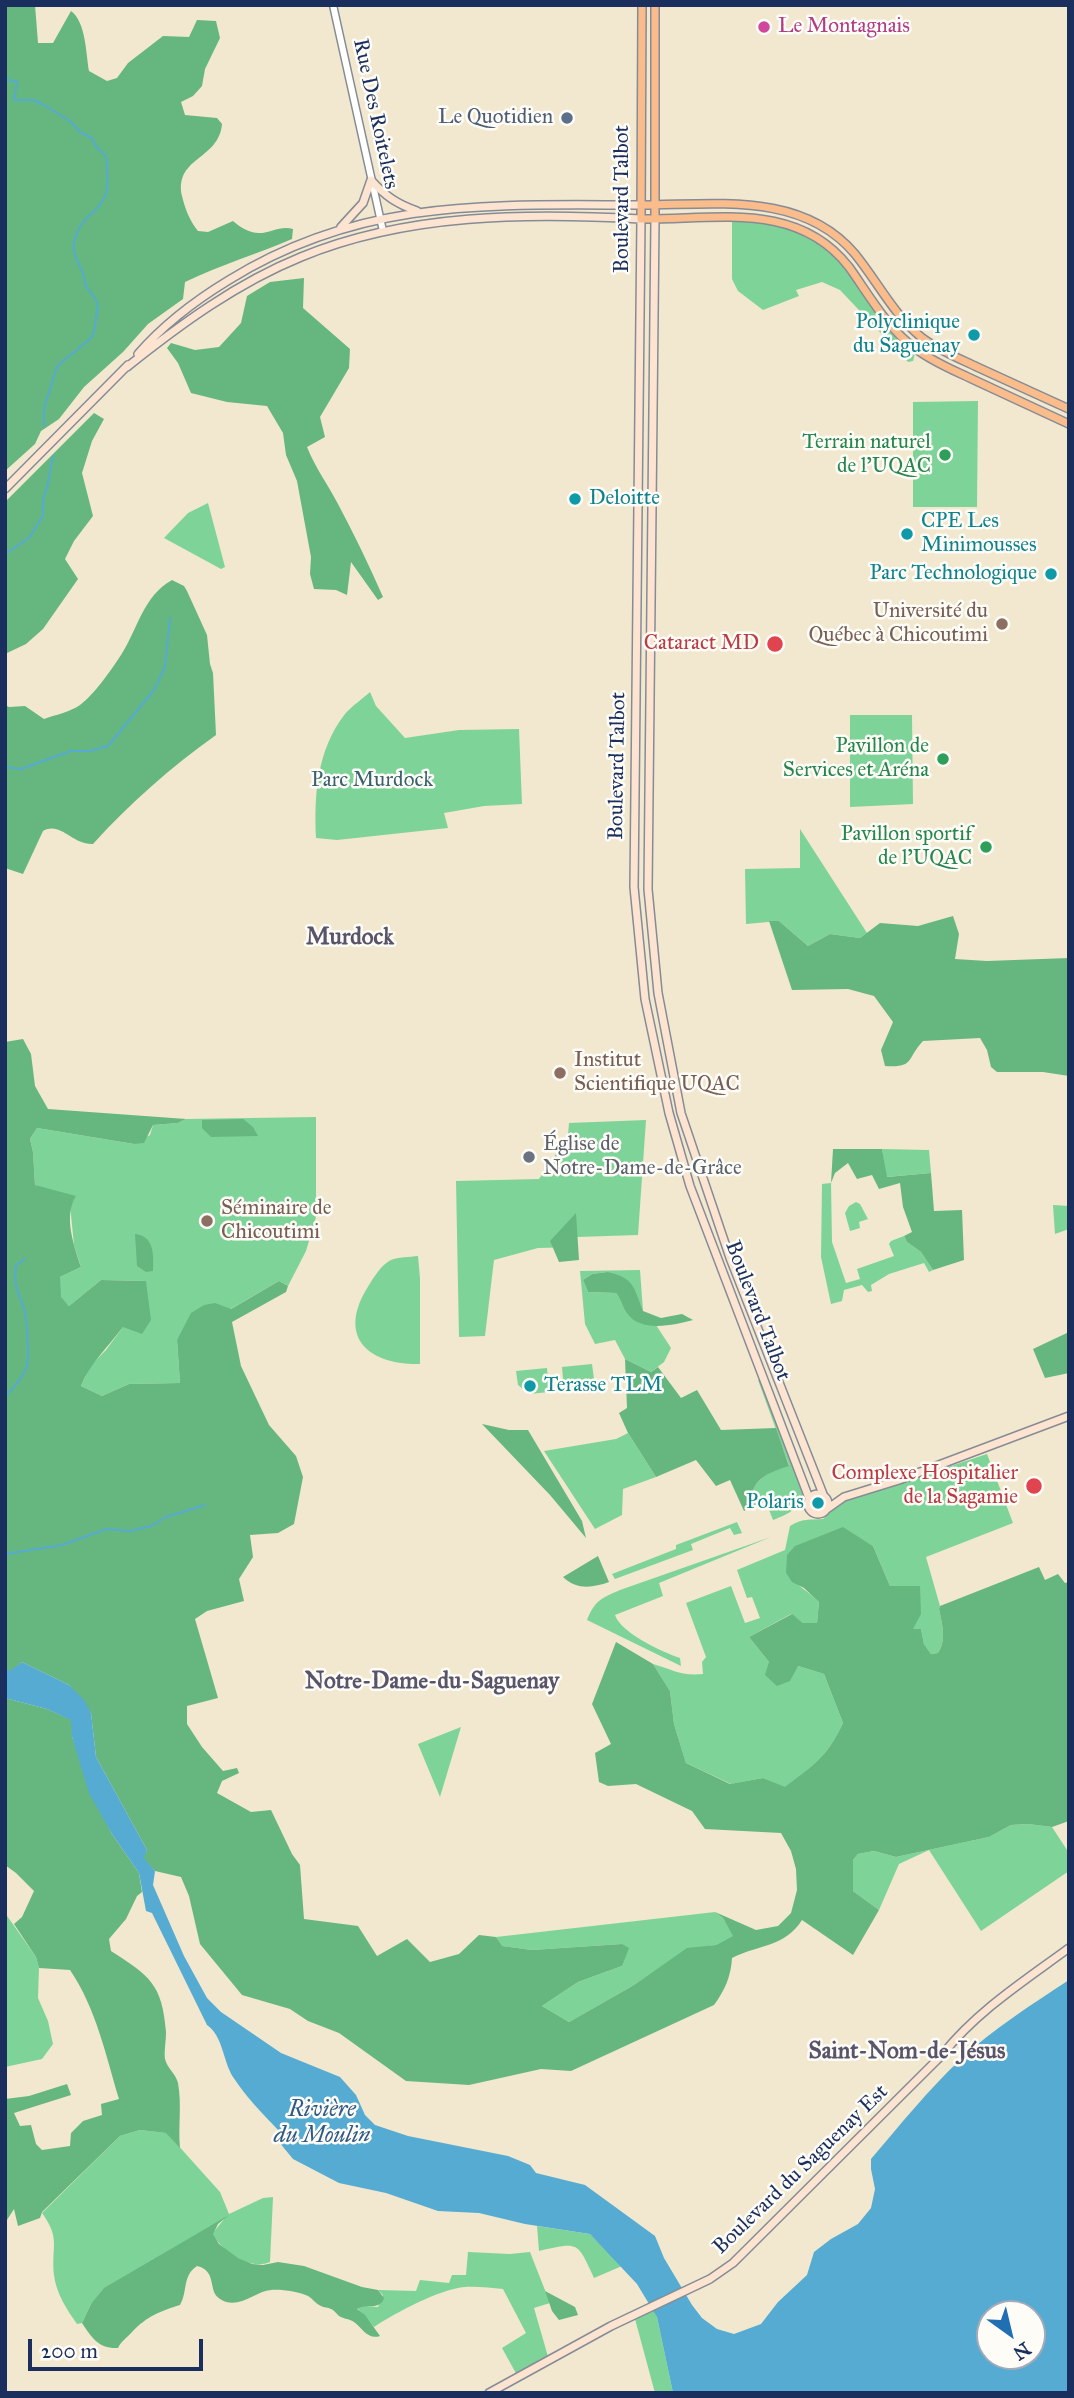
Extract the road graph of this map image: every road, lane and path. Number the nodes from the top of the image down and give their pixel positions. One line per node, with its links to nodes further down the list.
1 (333, 5): 4 (street, Rue Des Roitelets)
2 (642, 5): 5 (main road, Boulevard Talbot)
3 (655, 5): 6 (main road, Boulevard Talbot)
4 (371, 180): 7 (main road); 8 (street, Rue Des Roitelets); 11 (main road)
5 (641, 205): 6 (main road); 7 (main road); 9 (main road, Boulevard Talbot)
6 (655, 205): 10 (main road, Boulevard Talbot); 14 (main road)
7 (418, 211): 8 (main road)
8 (379, 218): 11 (main road); 12 (street, Rue Des Roitelets)
9 (641, 219): 10 (main road); 12 (main road); 20 (main road, Boulevard Talbot)
10 (655, 219): 15 (main road); 18 (main road, Boulevard Talbot)
11 (337, 230): 13 (main road)
12 (383, 231): 13 (main road)
13 (127, 367): 16 (main road)
14 (1069, 409)
15 (1069, 424)
16 (5, 489)
17 (1069, 1416): 19 (main road)
18 (824, 1495): 19 (main road); 20 (main road); 21 (main road)
19 (844, 1497): 21 (main road)
20 (809, 1498): 21 (main road)
21 (827, 1508)
22 (1069, 1948): 23 (main road, Boulevard du Saguenay Est)
23 (489, 2393)

